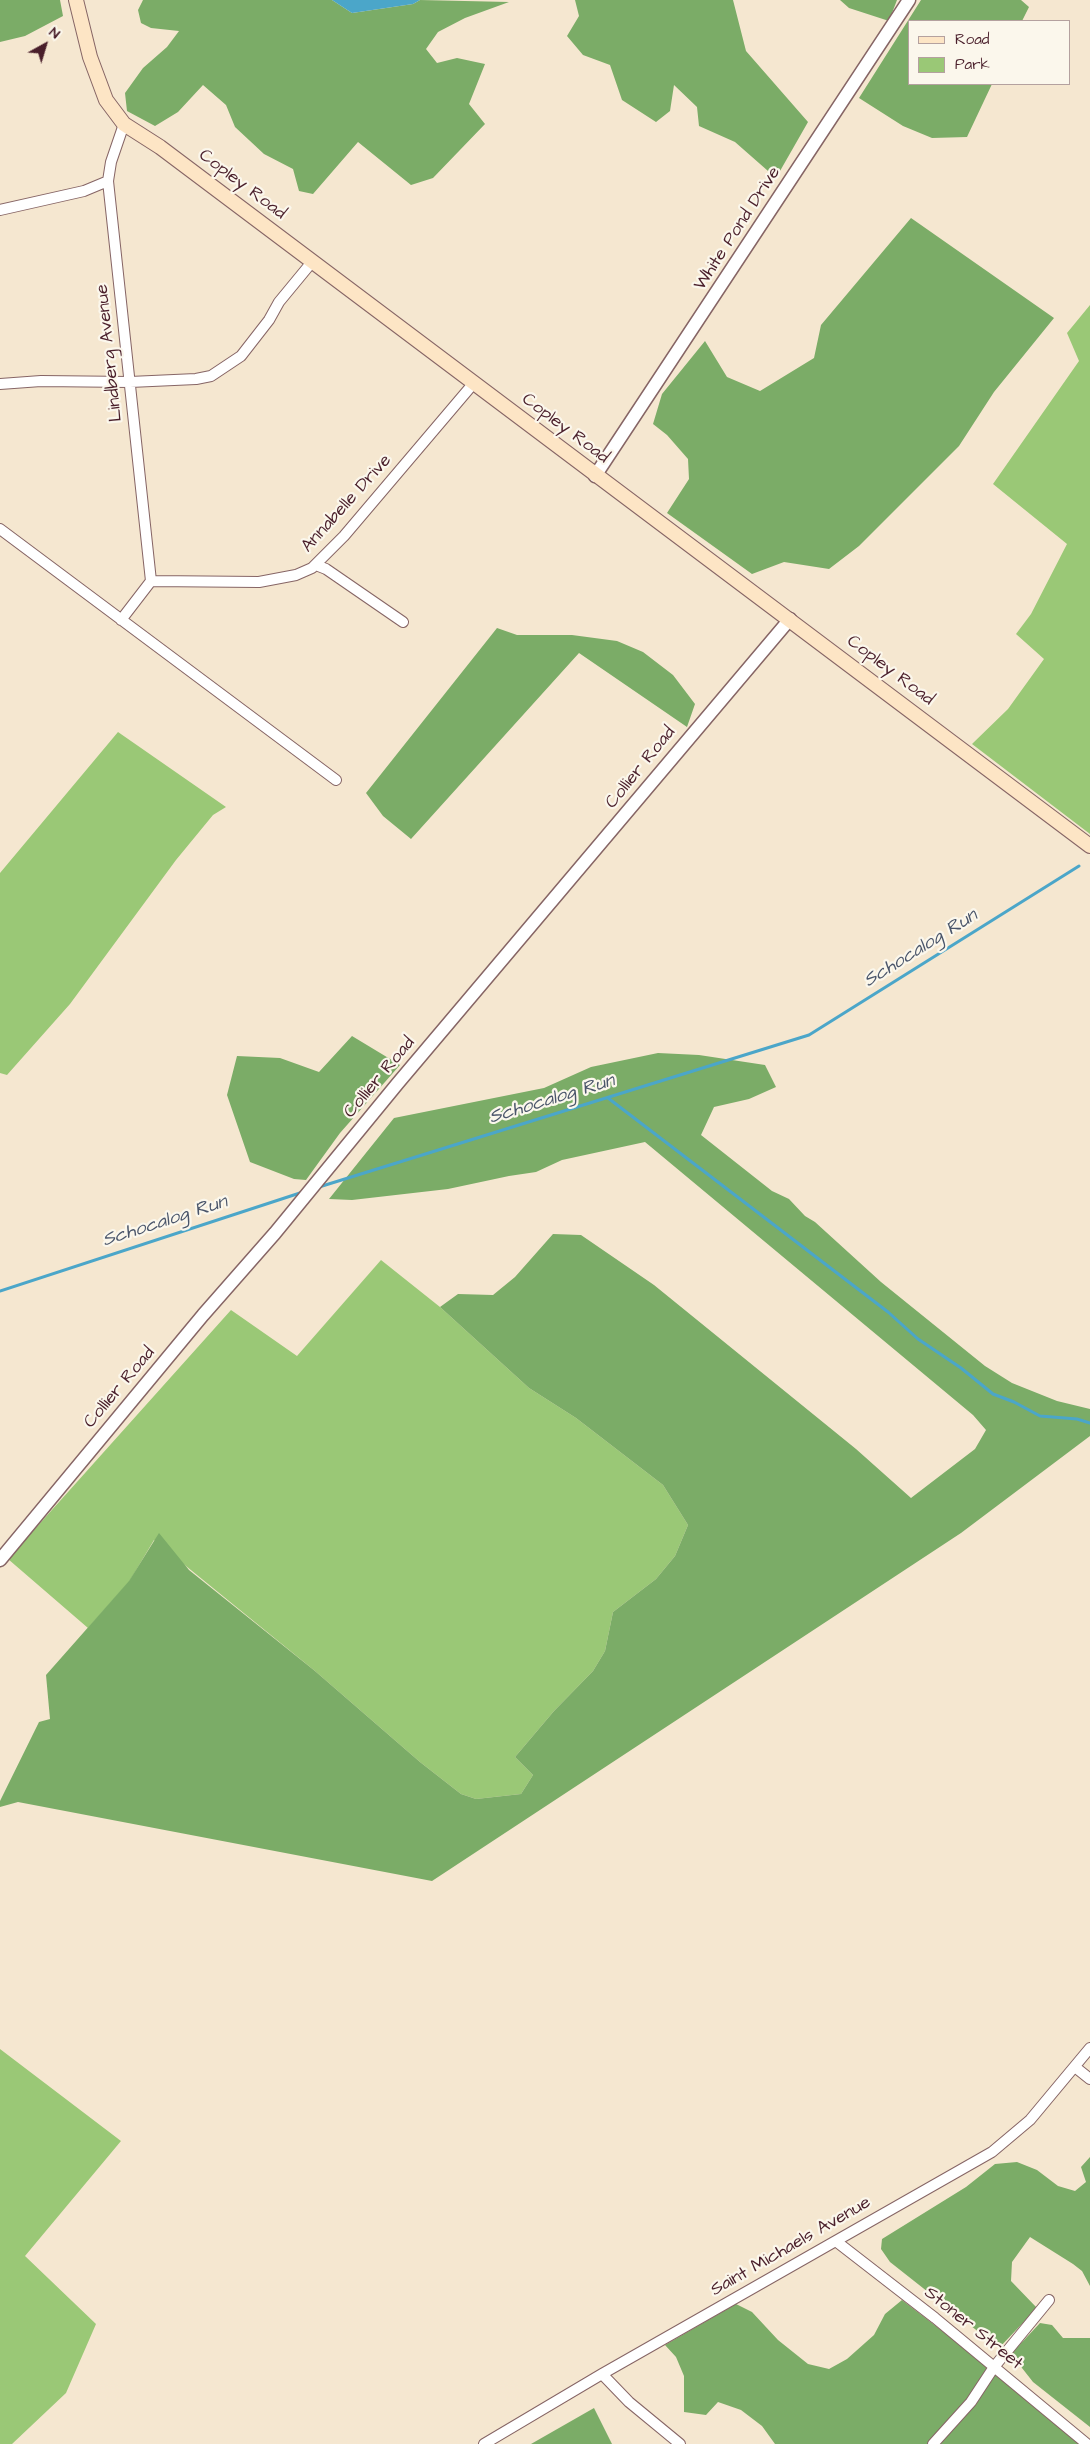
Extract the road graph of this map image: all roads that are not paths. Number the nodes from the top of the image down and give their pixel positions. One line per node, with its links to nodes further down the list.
1 (76, 0): 3 (main road, Copley Road)
2 (909, 0): 10 (street, White Pond Drive)
3 (124, 124): 4 (street, Lindberg Avenue); 6 (main road, Copley Road)
4 (108, 181): 5 (street); 7 (street, Lindberg Avenue)
5 (0, 210)
6 (312, 262): 7 (street); 9 (main road, Copley Road)
7 (130, 382): 8 (street); 13 (street, Lindberg Avenue)
8 (0, 384)
9 (473, 384): 10 (main road, Copley Road); 12 (street, Annabelle Drive)
10 (595, 476): 14 (main road, Copley Road)
11 (0, 529): 15 (street)
12 (316, 565): 13 (street, Annabelle Drive); 16 (street)
13 (151, 581): 15 (street)
14 (790, 619): 18 (main road, Copley Road); 19 (street, Collier Road)
15 (121, 620): 17 (street)
16 (403, 622)
17 (336, 780)
18 (1090, 846)
19 (0, 1560)
20 (1090, 2048): 21 (street, Saint Michaels Avenue)
21 (1075, 2067): 22 (street); 23 (street, Saint Michaels Avenue)
22 (1090, 2079)
23 (837, 2242): 25 (street, Stoner Street); 26 (street, Saint Michaels Avenue)
24 (1049, 2300): 25 (street)
25 (994, 2367): 29 (street); 30 (street, Stoner Street)
26 (602, 2374): 27 (street, Saint Michaels Avenue); 28 (street)
27 (484, 2444)
28 (680, 2444)
29 (933, 2444)
30 (1086, 2444)

